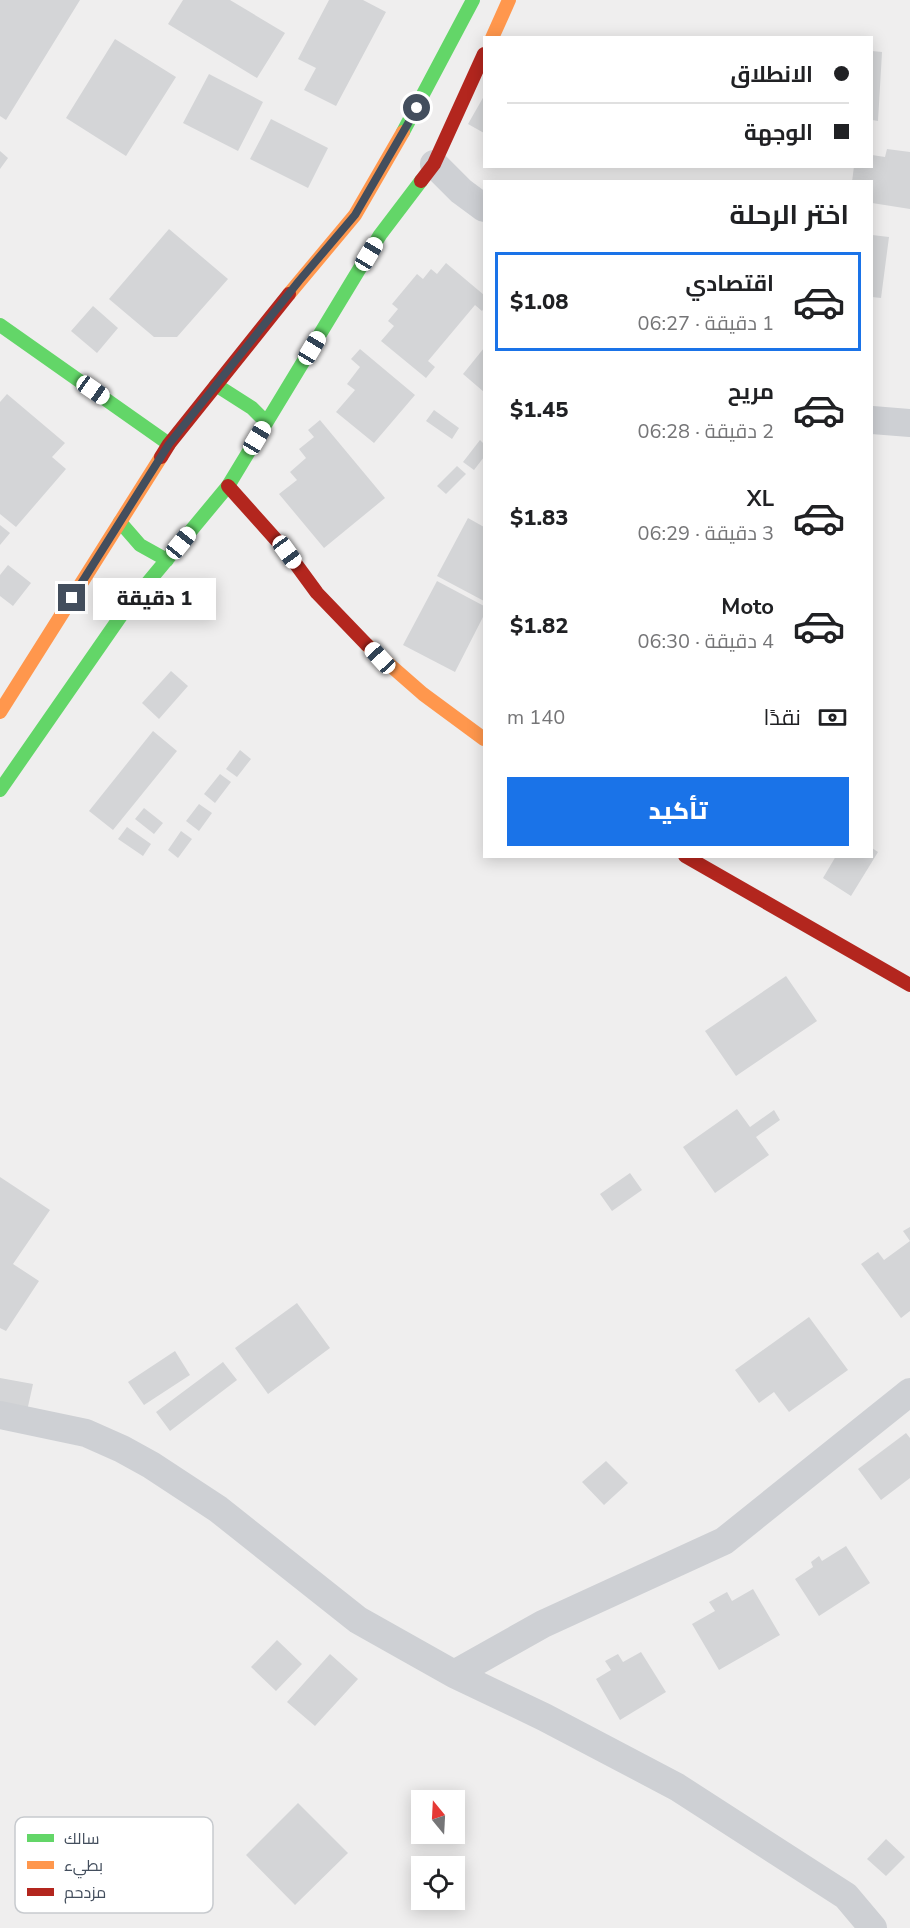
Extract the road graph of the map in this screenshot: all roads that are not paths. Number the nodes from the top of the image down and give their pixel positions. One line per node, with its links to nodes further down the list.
1 (473, 0): 7 (main road)
2 (509, 0): 3 (main road)
3 (493, 36)
4 (483, 56): 5 (main road)
5 (434, 164): 6 (street); 7 (main road)
6 (483, 207)
7 (368, 225): 9 (main road); 11 (main road)
8 (0, 325): 13 (main road)
9 (216, 385): 11 (main road); 13 (main road)
10 (873, 420): 12 (street)
11 (266, 422): 14 (main road)
12 (910, 423)
13 (169, 444): 15 (main road)
14 (228, 486): 16 (main road); 18 (main road)
15 (120, 522): 16 (main road); 17 (main road)
16 (167, 560): 19 (main road)
17 (0, 712)
18 (483, 738)
19 (0, 790)
20 (689, 858): 21 (main road)
21 (910, 985)
22 (910, 1392): 24 (street)
23 (0, 1415): 24 (street)
24 (454, 1674): 25 (street)
25 (873, 1928)

